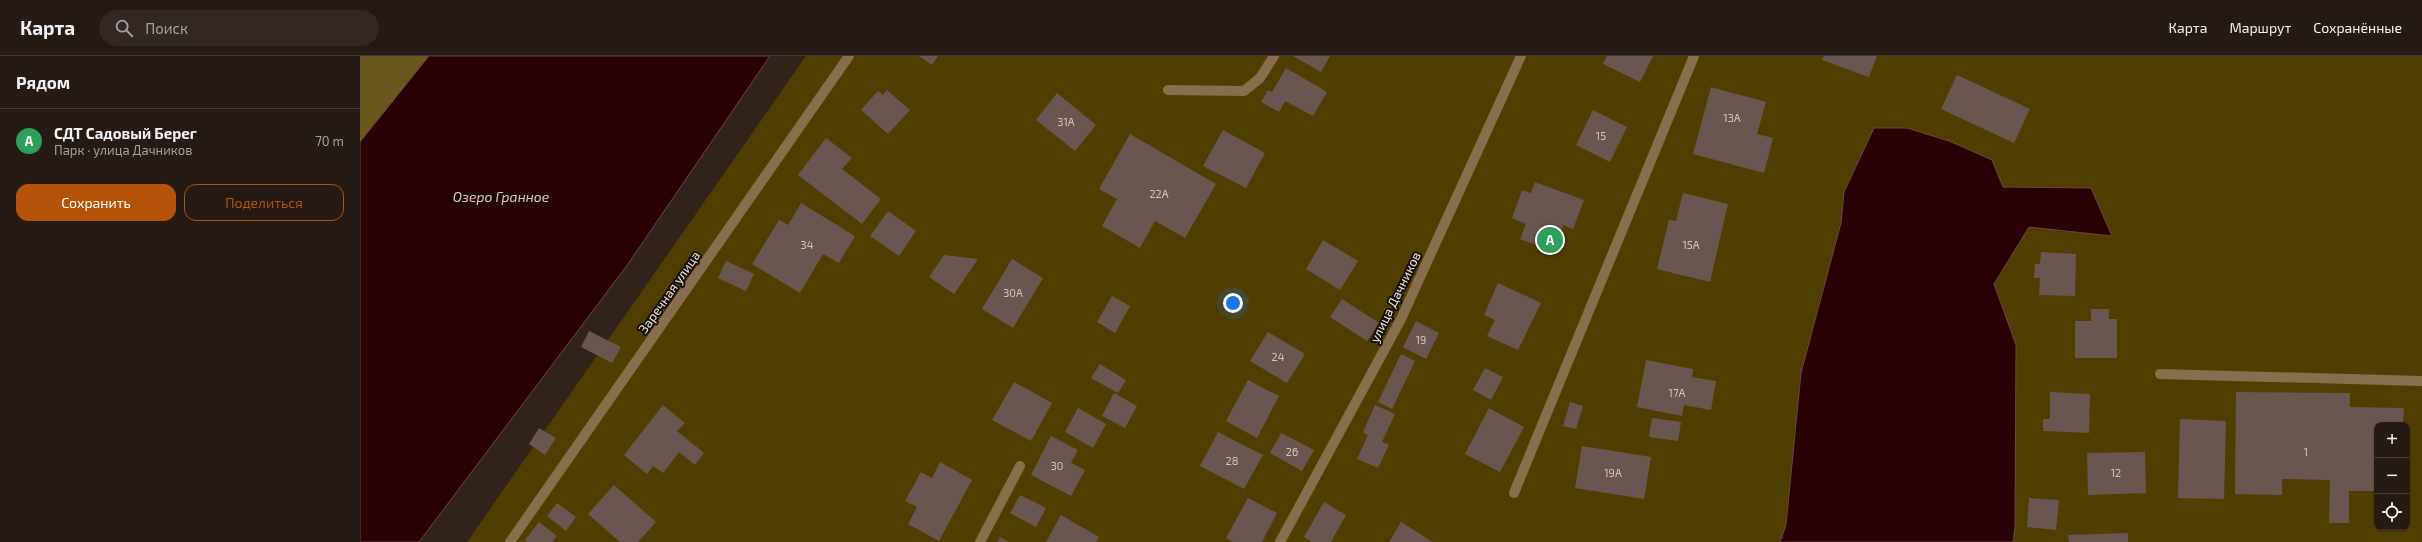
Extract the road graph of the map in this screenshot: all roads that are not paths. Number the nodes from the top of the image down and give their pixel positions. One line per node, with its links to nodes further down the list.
1 (849, 56): 10 (street, Заречная улица)
2 (1274, 56): 5 (street)
3 (1521, 56): 12 (street, улица Дачников)
4 (1694, 56): 9 (street)
5 (1168, 90)
6 (2160, 374): 7 (street)
7 (2422, 381)
8 (1020, 466): 11 (street)
9 (1514, 493)
10 (510, 542)
11 (980, 542)
12 (1280, 542)

